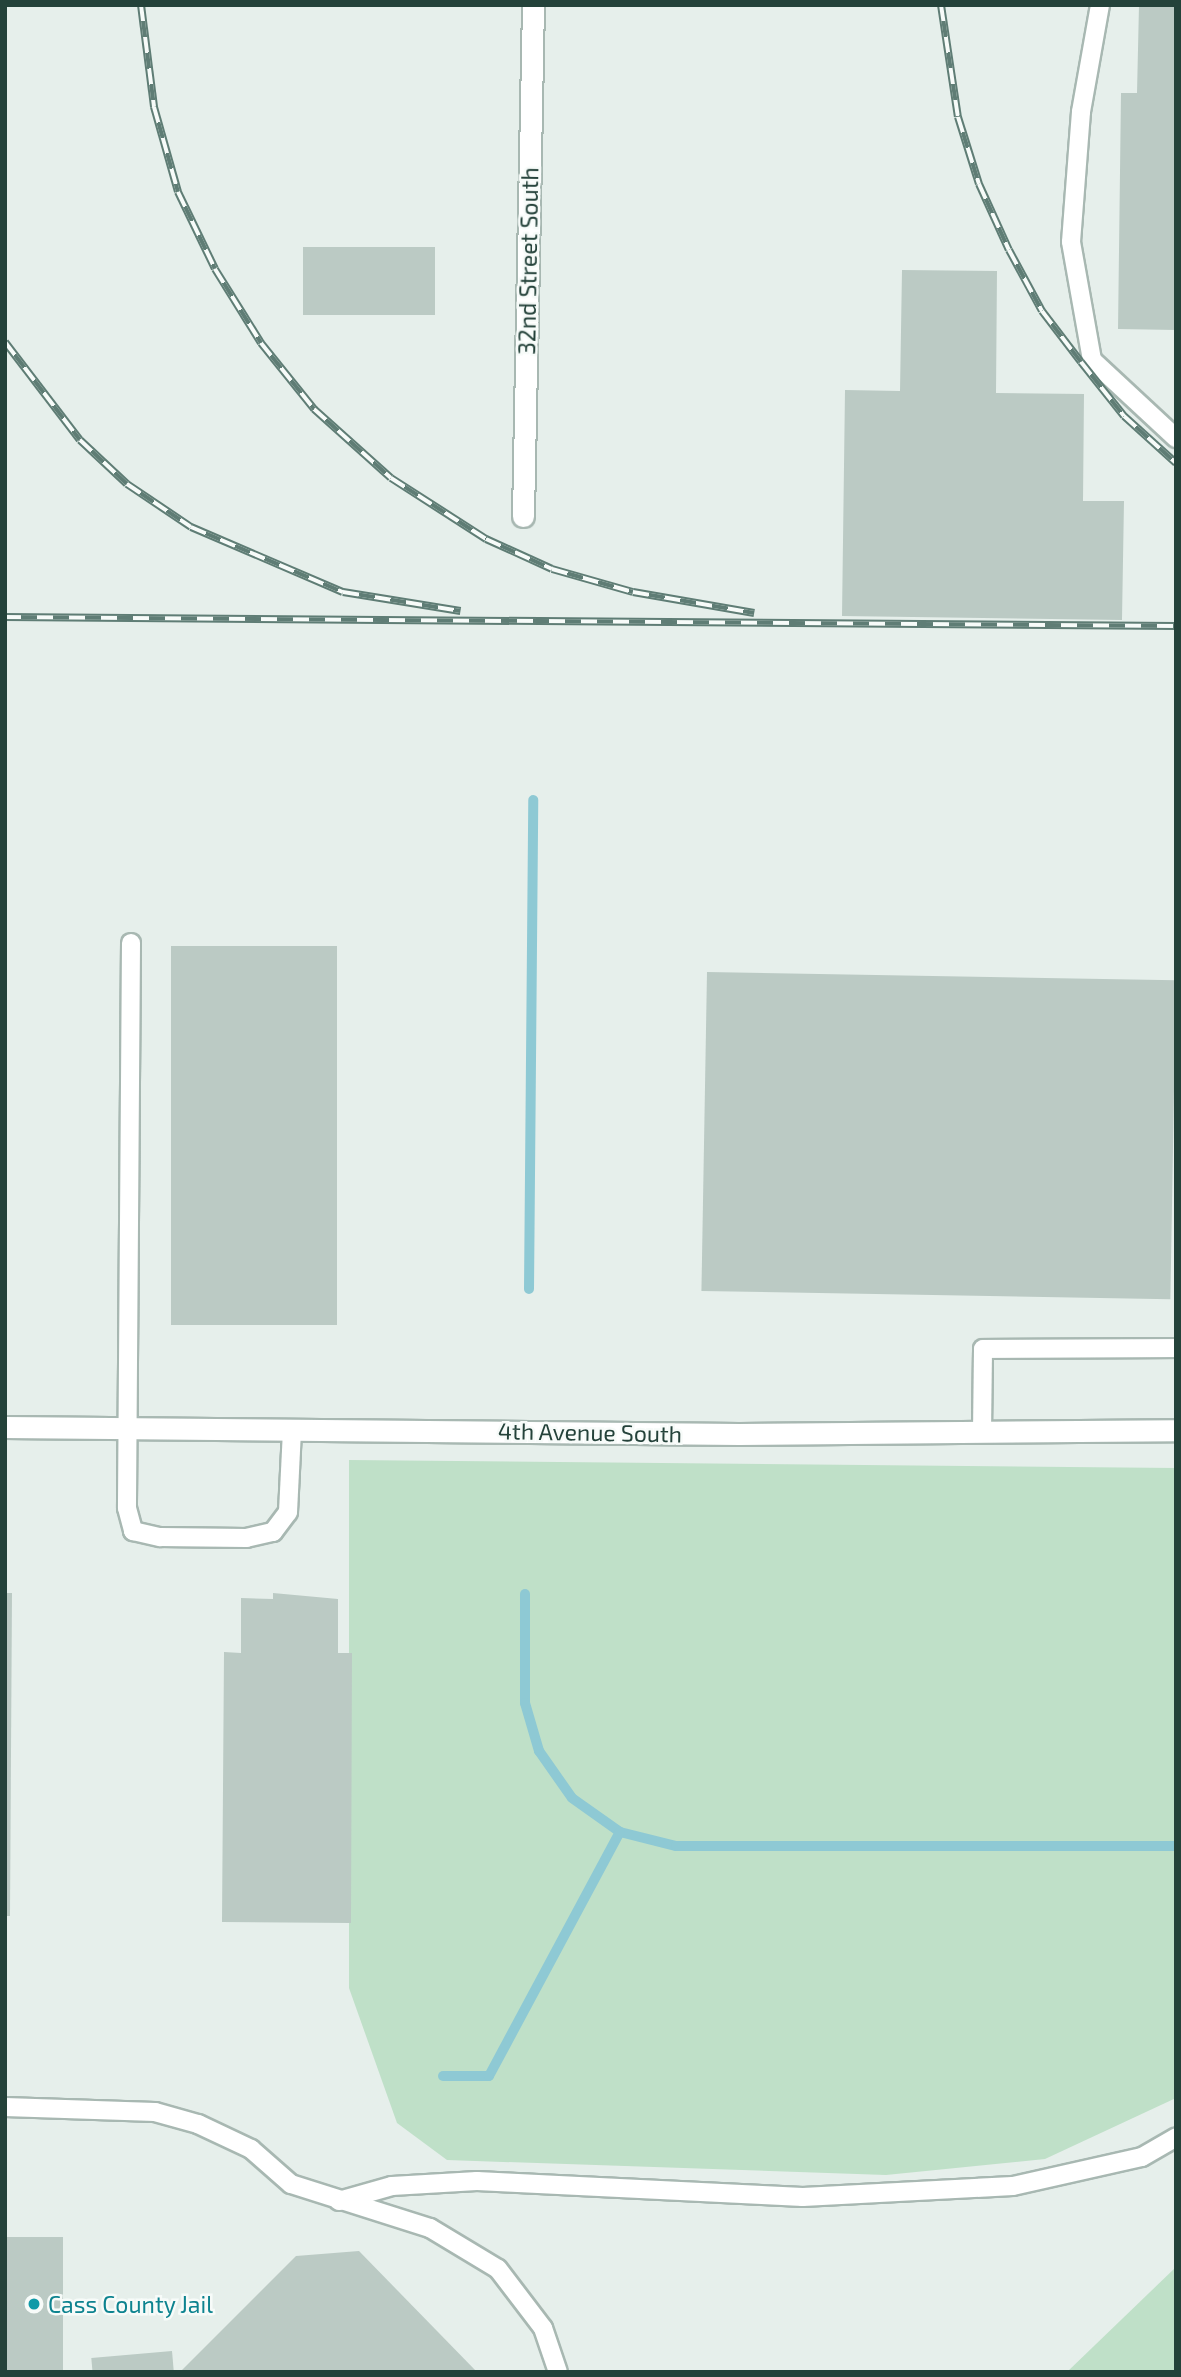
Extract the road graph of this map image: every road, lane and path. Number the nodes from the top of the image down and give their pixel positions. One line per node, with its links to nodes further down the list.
1 (533, 5): 4 (street, 32nd Street South)
2 (1100, 5): 3 (lane)
3 (1176, 438)
4 (523, 516)
5 (131, 943): 8 (lane)
6 (1176, 1348): 11 (lane)
7 (5, 1427): 8 (street, 4th Avenue South)
8 (129, 1428): 9 (street, 4th Avenue South); 9 (lane)
9 (292, 1430): 11 (street, 4th Avenue South)
10 (1176, 1430): 11 (street, 4th Avenue South)
11 (982, 1432)
12 (5, 2108): 14 (lane)
13 (1176, 2137): 14 (lane)
14 (339, 2201): 15 (lane)
15 (558, 2372)

